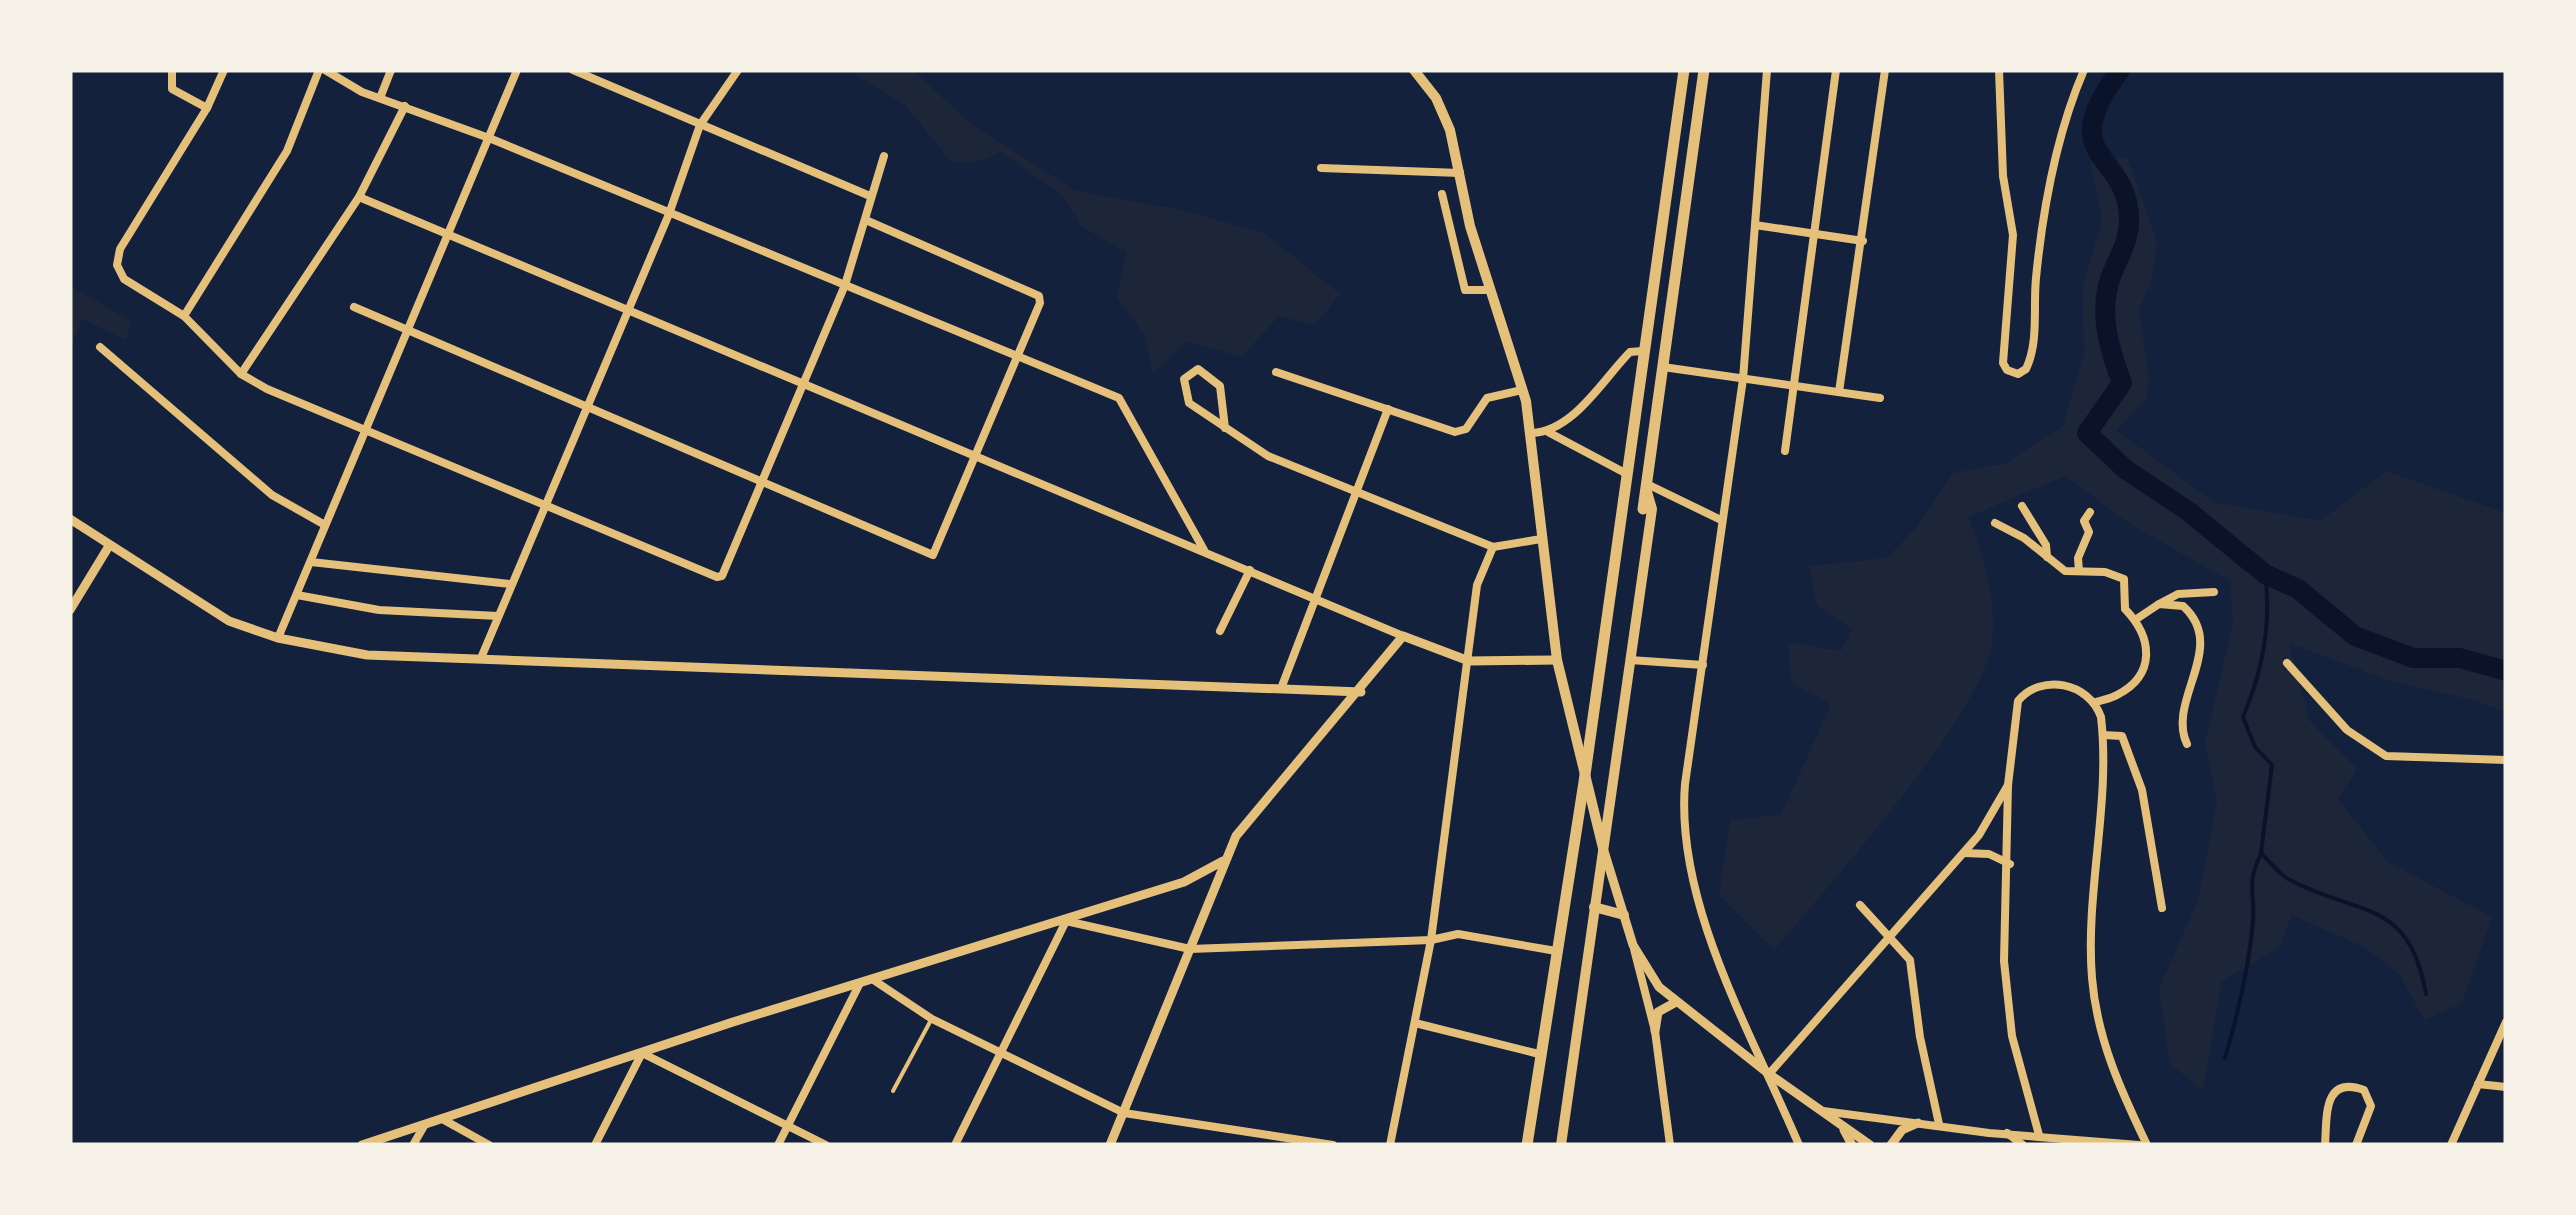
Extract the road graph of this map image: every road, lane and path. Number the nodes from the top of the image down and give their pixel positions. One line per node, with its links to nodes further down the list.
1 (172, 70): 18 (street)
2 (224, 70): 18 (street)
3 (322, 70): 16 (street); 37 (street)
4 (391, 70): 16 (street)
5 (517, 70): 20 (street)
6 (573, 70): 19 (street)
7 (738, 70): 19 (street)
8 (1414, 70): 23 (main road)
9 (1684, 70): 40 (highway)
10 (1704, 70): 42 (highway)
11 (1767, 70): 29 (street)
12 (1836, 70): 30 (street)
13 (1885, 70): 32 (street)
14 (1999, 70): 15 (street)
15 (2084, 70)
16 (380, 98): 17 (street)
17 (406, 106): 20 (street); 26 (street)
18 (207, 108): 37 (street)
19 (700, 125): 25 (street); 27 (street)
20 (489, 138): 27 (street); 31 (street)
21 (884, 156): 25 (street)
22 (1321, 168): 23 (street)
23 (1460, 173): 34 (main road)
24 (1442, 194): 34 (street)
25 (870, 196): 28 (street)
26 (359, 197): 31 (street); 44 (street)
27 (669, 214): 33 (street); 36 (street)
28 (868, 220): 33 (street); 41 (street)
29 (1755, 224): 30 (street); 45 (street)
30 (1812, 233): 32 (street); 46 (street)
31 (448, 236): 36 (street); 38 (street)
32 (1864, 241): 49 (street)
33 (845, 286): 41 (street); 47 (street)
34 (1489, 290): 48 (main road)
35 (354, 308): 38 (street)
36 (628, 309): 47 (street); 51 (street)
37 (184, 316): 44 (street)
38 (408, 330): 51 (street); 54 (street)
39 (100, 347): 70 (street)
40 (1642, 351): 55 (street); 59 (highway)
41 (1018, 358): 58 (street); 74 (street)
42 (1663, 367): 45 (street); 61 (highway)
43 (1276, 372): 52 (street)
44 (241, 374): 54 (street)
45 (1742, 379): 46 (street); 68 (street)
46 (1793, 384): 49 (street); 57 (street)
47 (804, 385): 58 (street); 60 (street)
48 (1522, 390): 52 (street); 56 (main road)
49 (1839, 392): 50 (street)
50 (1880, 398)
51 (585, 406): 60 (street); 63 (street)
52 (1388, 408): 62 (street)
53 (1226, 428): 53 (street); 62 (street)
54 (366, 431): 63 (street); 70 (street)
55 (1548, 432): 56 (street); 59 (street)
56 (1532, 434): 71 (main road)
57 (1784, 451)
58 (975, 458): 60 (street); 74 (street)
59 (1626, 474): 102 (highway)
60 (762, 482): 63 (street)
61 (1646, 486): 65 (highway); 68 (street); 93 (main road)
62 (1358, 492): 73 (street); 82 (street)
63 (542, 506): 79 (street)
64 (2022, 506): 75 (street)
65 (1643, 509)
66 (2090, 512): 78 (street)
67 (70, 520): 72 (street)
68 (1722, 520): 95 (street)
69 (1995, 522): 75 (street)
70 (325, 525): 76 (street)
71 (1541, 539): 73 (street); 92 (main road)
72 (109, 546): 83 (street); 89 (street)
73 (1492, 547): 91 (street)
74 (1204, 550): 77 (street)
75 (2047, 557): 78 (street)
76 (311, 562): 79 (street); 81 (street)
77 (1250, 570): 82 (street); 87 (street)
78 (2079, 571): 86 (street)
79 (510, 584): 85 (street)
80 (2214, 592): 84 (street)
81 (297, 595): 85 (street); 89 (street)
82 (1314, 597): 88 (street); 96 (street)
83 (72, 604)
84 (2159, 604): 86 (street); 100 (street)
85 (498, 616): 90 (street)
86 (2135, 620): 98 (street)
87 (1220, 631)
88 (1402, 636): 91 (street); 97 (street)
89 (278, 638): 90 (street)
90 (481, 658): 96 (street)
91 (1468, 660): 92 (street); 114 (street)
92 (1557, 660): 102 (main road)
93 (1630, 660): 95 (street); 104 (main road)
94 (2287, 663): 101 (street)
95 (1703, 665): 128 (street)
96 (1282, 686): 97 (street)
97 (1360, 692): 106 (street)
98 (2094, 703): 99 (street); 103 (street)
99 (2103, 735): 110 (street); 161 (street)
100 (2186, 744)
101 (2506, 760)
102 (1584, 782): 104 (main road); 117 (highway)
103 (2008, 785): 105 (street); 107 (street)
104 (1603, 848): 109 (main road); 111 (street)
105 (1964, 853): 107 (street); 113 (street)
106 (1222, 861): 112 (street); 116 (street)
107 (2010, 864): 141 (street)
108 (1860, 905): 113 (street)
109 (1594, 907): 111 (main road); 154 (main road)
110 (2162, 908)
111 (1624, 915): 115 (street)
112 (1066, 920): 116 (street); 118 (street); 126 (street)
113 (1890, 936): 128 (street); 136 (street)
114 (1431, 940): 116 (street); 117 (street); 123 (street)
115 (1633, 944): 120 (street); 124 (street)
116 (1190, 949): 133 (street)
117 (1556, 951): 127 (highway)
118 (875, 982): 119 (street); 121 (street)
119 (859, 984): 125 (street); 138 (street)
120 (1676, 1002): 124 (street); 128 (street)
121 (932, 1019): 126 (street); 131 (lane)
122 (2506, 1022): 129 (street)
123 (1415, 1023): 127 (street); 152 (street)
124 (1655, 1032): 155 (street)
125 (642, 1053): 134 (street); 138 (street); 146 (street)
126 (1002, 1054): 133 (street); 149 (street)
127 (1540, 1054): 153 (highway)
128 (1769, 1074): 132 (street); 156 (street)
129 (2478, 1084): 130 (street); 164 (street)
130 (2506, 1087)
131 (894, 1091)
132 (1819, 1110): 135 (street); 139 (street)
133 (1124, 1113): 150 (street); 151 (street)
134 (444, 1120): 137 (street); 145 (street)
135 (1918, 1122): 136 (street); 159 (street)
136 (1939, 1124): 140 (street)
137 (424, 1126): 143 (street); 144 (street)
138 (787, 1126): 147 (street); 148 (street)
139 (1844, 1130): 157 (street); 158 (street)
140 (2007, 1133): 141 (street); 160 (street)
141 (2039, 1135): 142 (street)
142 (2084, 1142): 161 (street)
143 (362, 1145)
144 (413, 1145)
145 (489, 1145)
146 (595, 1145)
147 (778, 1145)
148 (826, 1145)
149 (954, 1145)
150 (1110, 1145)
151 (1333, 1145)
152 (1390, 1145)
153 (1527, 1145)
154 (1561, 1145)
155 (1670, 1145)
156 (1799, 1145)
157 (1852, 1145)
158 (1870, 1145)
159 (1890, 1145)
160 (2023, 1145)
161 (2143, 1145)
162 (2325, 1145): 163 (street)
163 (2356, 1145)
164 (2452, 1145)

